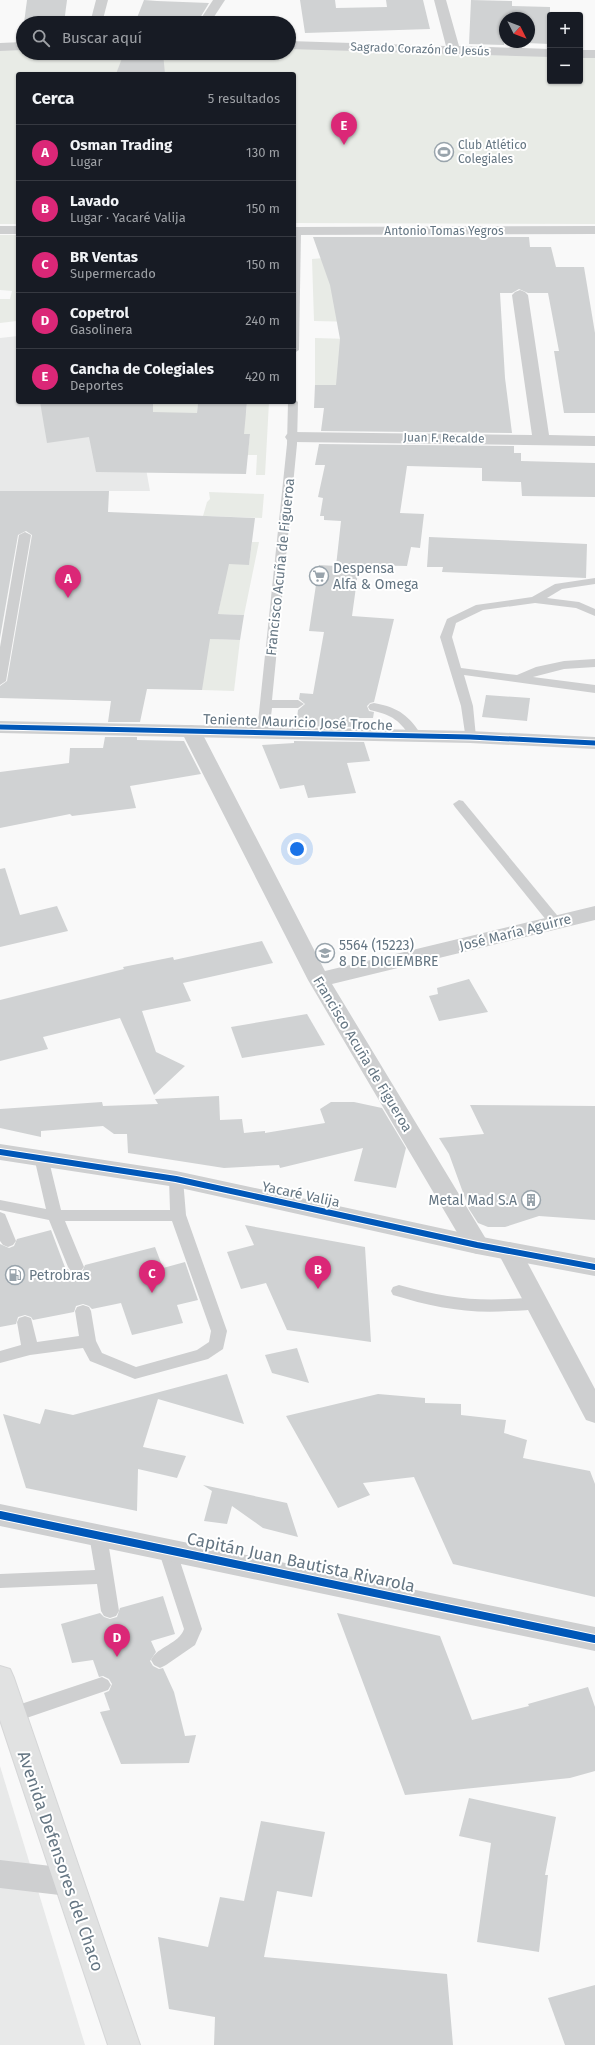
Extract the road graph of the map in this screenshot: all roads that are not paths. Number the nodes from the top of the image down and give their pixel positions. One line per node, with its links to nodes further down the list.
1 (102, 0): 4 (street)
2 (219, 0): 5 (street)
3 (440, 0): 9 (street)
4 (98, 16)
5 (209, 16)
6 (296, 45): 9 (street, Sagrado Corazón de Jesús)
7 (16, 46): 8 (street)
8 (0, 47)
9 (454, 50): 10 (street, Sagrado Corazón de Jesús)
10 (547, 53)
11 (583, 54): 12 (street)
12 (595, 54)
13 (0, 230): 14 (street)
14 (16, 230)
15 (595, 230): 16 (street, Antonio Tomas Yegros)
16 (296, 231)
17 (520, 295): 20 (street)
18 (293, 404): 19 (lane, Francisco Acuña de Figueroa)
19 (293, 436): 20 (street, Juan F. Recalde); 31 (lane, Francisco Acuña de Figueroa)
20 (541, 439): 21 (street, Juan F. Recalde)
21 (595, 441)
22 (25, 536): 29 (lane)
23 (595, 582): 24 (lane)
24 (536, 600): 25 (lane); 27 (lane)
25 (595, 613)
26 (595, 663): 28 (lane)
27 (458, 671): 28 (lane); 38 (lane)
28 (518, 678): 30 (lane)
29 (0, 681)
30 (595, 689)
31 (266, 704): 32 (lane); 36 (lane, Francisco Acuña de Figueroa)
32 (298, 704)
33 (374, 707): 37 (lane)
34 (0, 727): 35 (street, Teniente Mauricio José Troche)
35 (191, 731): 36 (street, Teniente Mauricio José Troche); 43 (street, Francisco Acuña de Figueroa)
36 (263, 732): 37 (street, Teniente Mauricio José Troche)
37 (417, 737): 38 (street, Teniente Mauricio José Troche)
38 (470, 737): 39 (street, Teniente Mauricio José Troche)
39 (595, 744)
40 (459, 804): 42 (lane)
41 (595, 913): 42 (street, José María Aguirre)
42 (556, 923): 43 (street, José María Aguirre)
43 (319, 980): 52 (street, Francisco Acuña de Figueroa)
44 (0, 1152): 45 (street, Yacaré Valija)
45 (41, 1158): 46 (street, Yacaré Valija); 49 (lane)
46 (176, 1180): 48 (lane); 52 (street, Yacaré Valija)
47 (0, 1205): 49 (lane)
48 (178, 1214): 49 (lane); 60 (lane)
49 (55, 1216): 54 (lane)
50 (0, 1218): 51 (lane)
51 (8, 1242)
52 (477, 1245): 53 (street, Yacaré Valija)
53 (509, 1251): 55 (street, Yacaré Valija); 57 (street)
54 (76, 1267)
55 (595, 1267)
56 (398, 1291): 57 (lane)
57 (537, 1303): 63 (street)
58 (83, 1311): 60 (lane)
59 (25, 1322): 61 (lane)
60 (88, 1341): 61 (lane)
61 (30, 1349): 62 (lane)
62 (0, 1357)
63 (595, 1413)
64 (0, 1515): 65 (street, Capitán Juan Bautista Rivarola)
65 (98, 1535): 66 (street, Capitán Juan Bautista Rivarola); 67 (lane)
66 (167, 1548): 70 (street, Capitán Juan Bautista Rivarola); 71 (lane)
67 (104, 1577): 68 (lane); 69 (lane)
68 (0, 1581)
69 (110, 1610)
70 (595, 1639)
71 (160, 1660)
72 (0, 1678): 74 (main road, Avenida Defensores del Chaco)
73 (102, 1685): 74 (lane)
74 (12, 1715): 76 (main road, Avenida Defensores del Chaco)
75 (0, 1874): 76 (street)
76 (68, 1882): 77 (main road, Avenida Defensores del Chaco)
77 (124, 2045)

